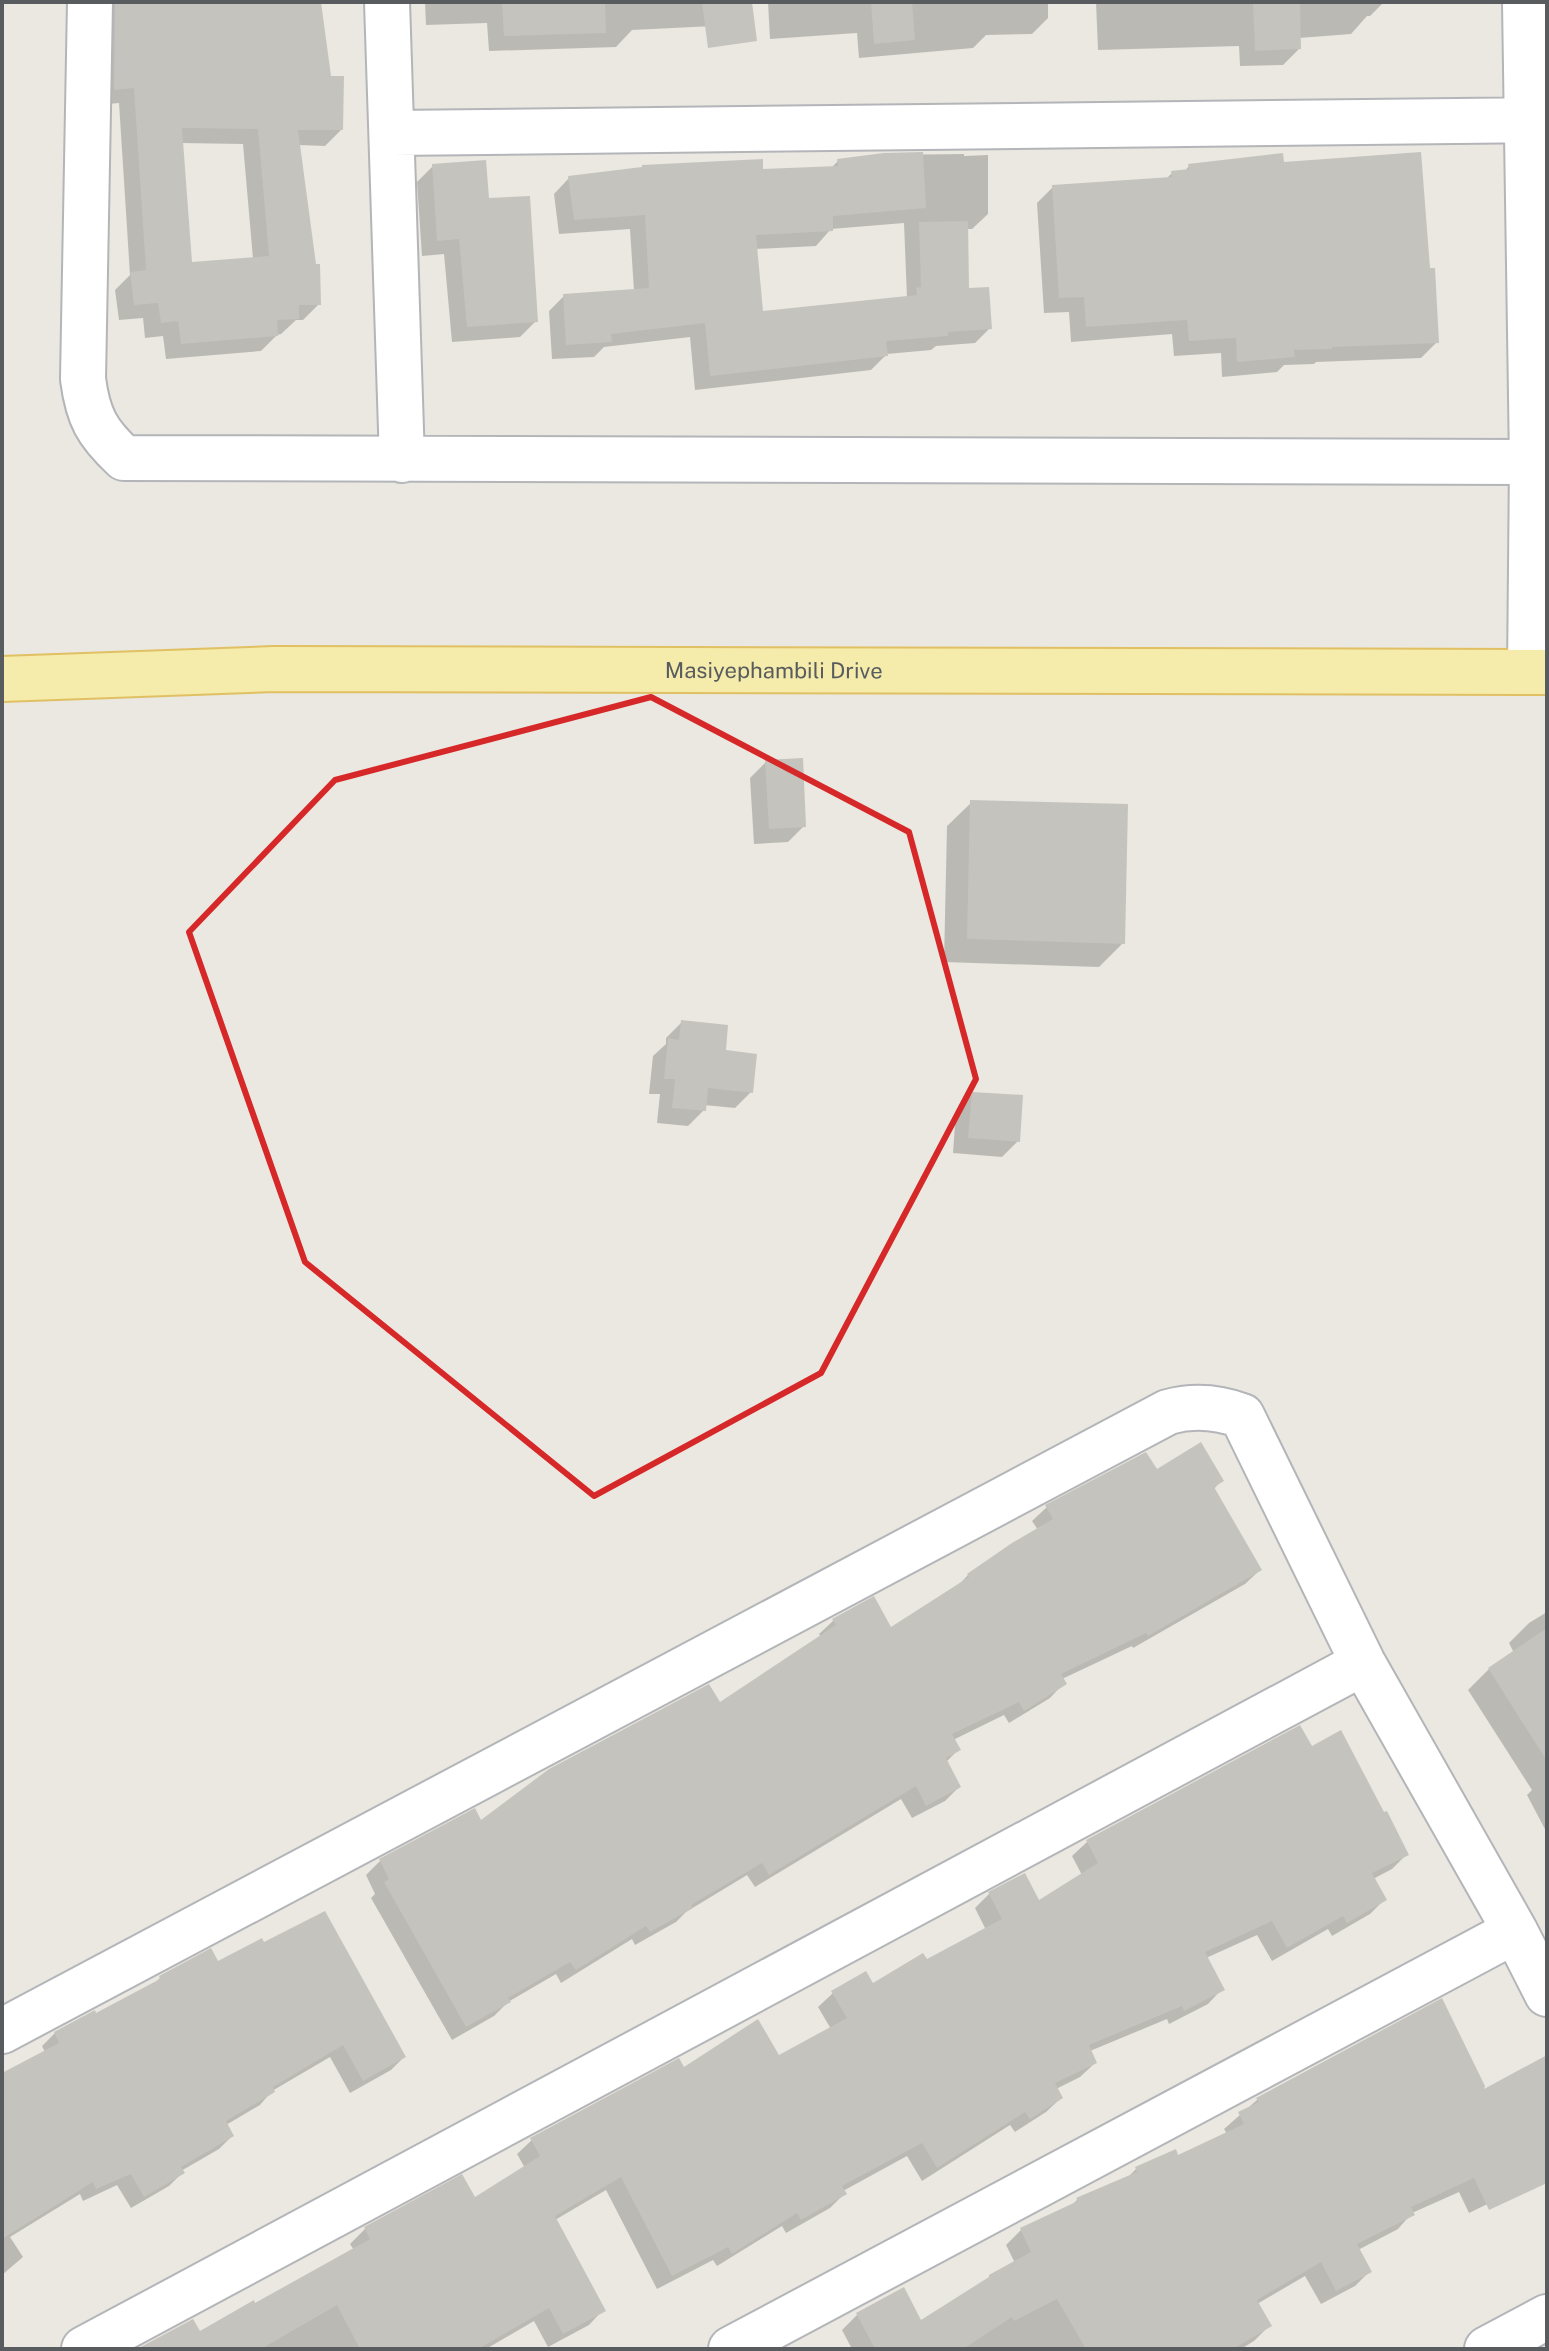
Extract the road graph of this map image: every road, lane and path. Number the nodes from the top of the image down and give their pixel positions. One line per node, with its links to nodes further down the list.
1 (90, 2): 6 (street)
2 (387, 2): 5 (street)
3 (1525, 2): 4 (street)
4 (1536, 120): 5 (street); 7 (street)
5 (392, 133): 6 (street)
6 (402, 460): 7 (street)
7 (1540, 462): 8 (street)
8 (1538, 672): 9 (main road, Masiyephambili Drive)
9 (2, 679)
10 (1363, 1663): 11 (street); 13 (street); 15 (street)
11 (1515, 1931): 12 (street); 16 (street)
12 (1547, 1994)
13 (2, 2031)
14 (1547, 2317): 17 (street)
15 (84, 2349)
16 (731, 2349)
17 (1487, 2349)

